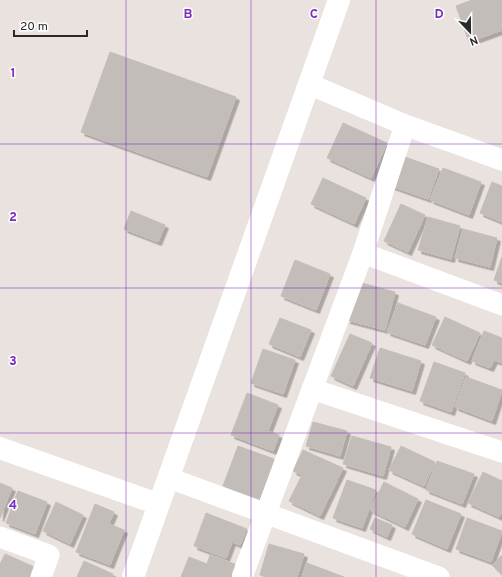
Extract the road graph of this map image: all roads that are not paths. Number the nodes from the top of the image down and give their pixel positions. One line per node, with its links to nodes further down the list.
1 (339, 0): 2 (street)
2 (309, 84): 3 (street); 10 (street)
3 (405, 125): 4 (street); 5 (street)
4 (502, 160)
5 (363, 253): 6 (street); 7 (street)
6 (502, 305)
7 (312, 389): 9 (street); 12 (street)
8 (0, 448): 11 (street)
9 (502, 452)
10 (169, 478): 11 (street); 12 (street)
11 (158, 504): 15 (street)
12 (266, 513): 16 (street); 17 (street)
13 (0, 537): 14 (street)
14 (41, 577)
15 (133, 577)
16 (242, 577)
17 (439, 577)

